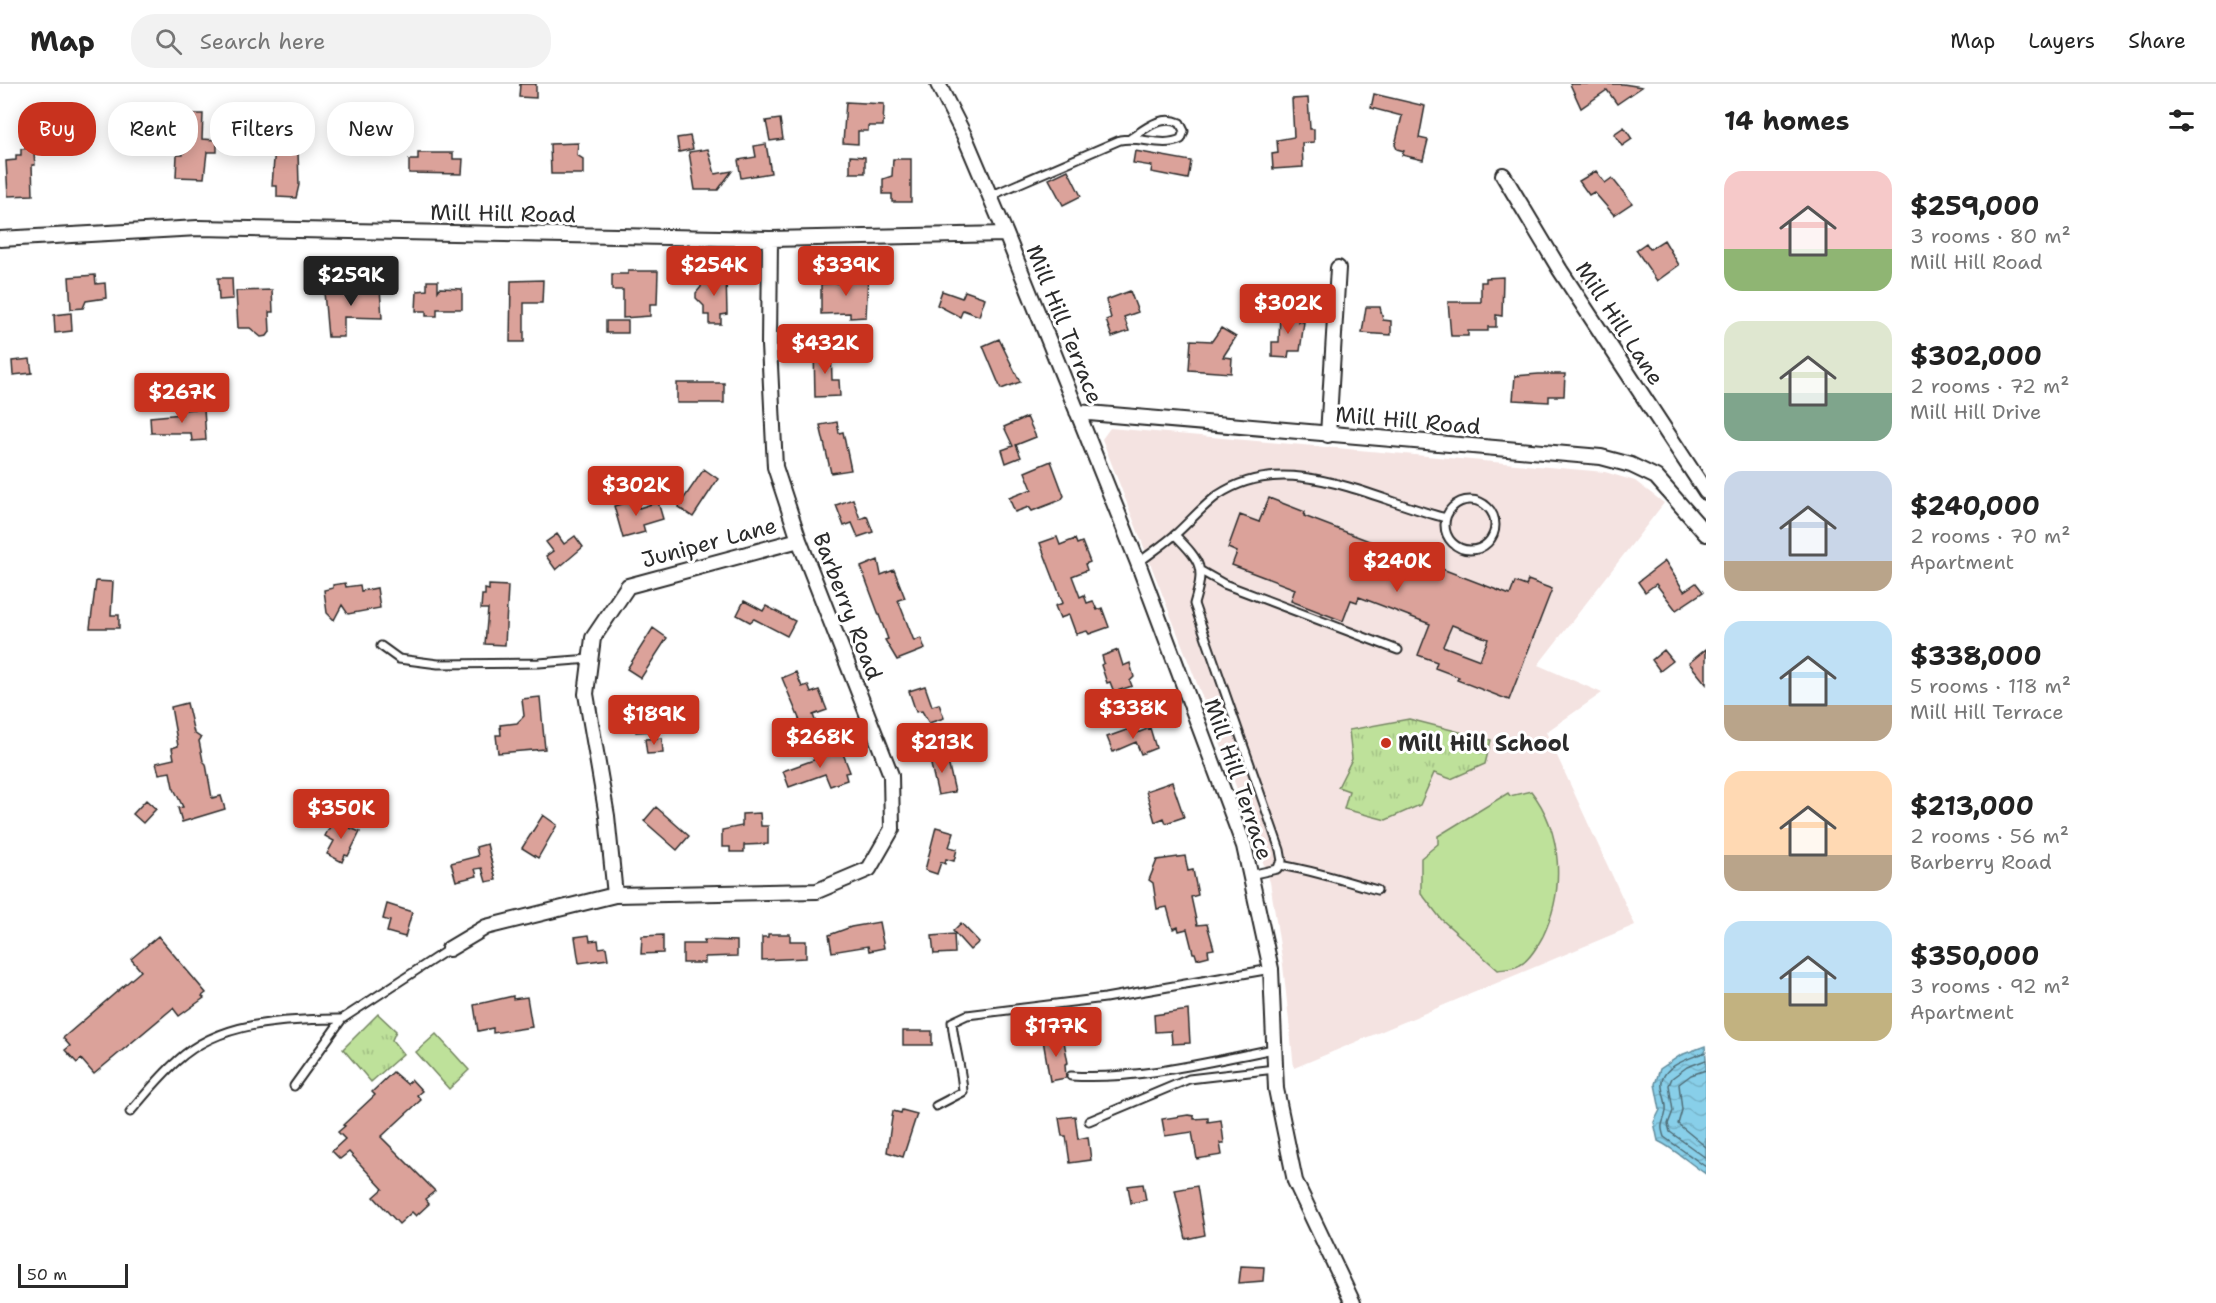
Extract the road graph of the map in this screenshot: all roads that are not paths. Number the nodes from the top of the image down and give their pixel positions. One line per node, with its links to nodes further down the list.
1 (938, 84): 4 (street, Mill Hill Terrace)
2 (1131, 138): 2 (lane); 4 (lane)
3 (1503, 175): 11 (street, Mill Hill Lane)
4 (990, 196): 5 (street, Mill Hill Terrace)
5 (1006, 234): 7 (street, Mill Hill Road); 9 (street, Mill Hill Terrace)
6 (0, 239): 7 (street, Mill Hill Road)
7 (770, 239): 15 (street, Barberry Road)
8 (1338, 268): 10 (street)
9 (1077, 412): 10 (street, Mill Hill Road); 16 (street, Mill Hill Terrace)
10 (1328, 435): 13 (street, Mill Hill Road)
11 (1706, 492)
12 (1446, 518): 12 (lane); 14 (lane)
13 (1706, 534)
14 (1175, 535): 16 (lane); 17 (lane)
15 (799, 540): 20 (street, Juniper Lane); 24 (street, Barberry Road)
16 (1138, 563): 22 (street, Mill Hill Terrace)
17 (1202, 572): 19 (lane); 21 (lane)
18 (381, 646): 20 (lane)
19 (1398, 650)
20 (590, 659): 24 (street, Juniper Lane)
21 (1279, 865): 22 (lane); 23 (lane)
22 (1250, 875): 26 (street, Mill Hill Terrace)
23 (1377, 890)
24 (615, 895): 25 (street, Barberry Road)
25 (449, 949): 27 (lane)
26 (1271, 969): 28 (street, Mill Hill Terrace); 32 (lane)
27 (342, 1019): 31 (lane); 33 (lane)
28 (1274, 1049): 29 (street, Mill Hill Terrace); 30 (lane)
29 (1275, 1069): 34 (lane); 35 (street, Mill Hill Terrace)
30 (1071, 1076)
31 (294, 1086)
32 (936, 1106)
33 (130, 1112)
34 (1089, 1121)
35 (1353, 1303)

